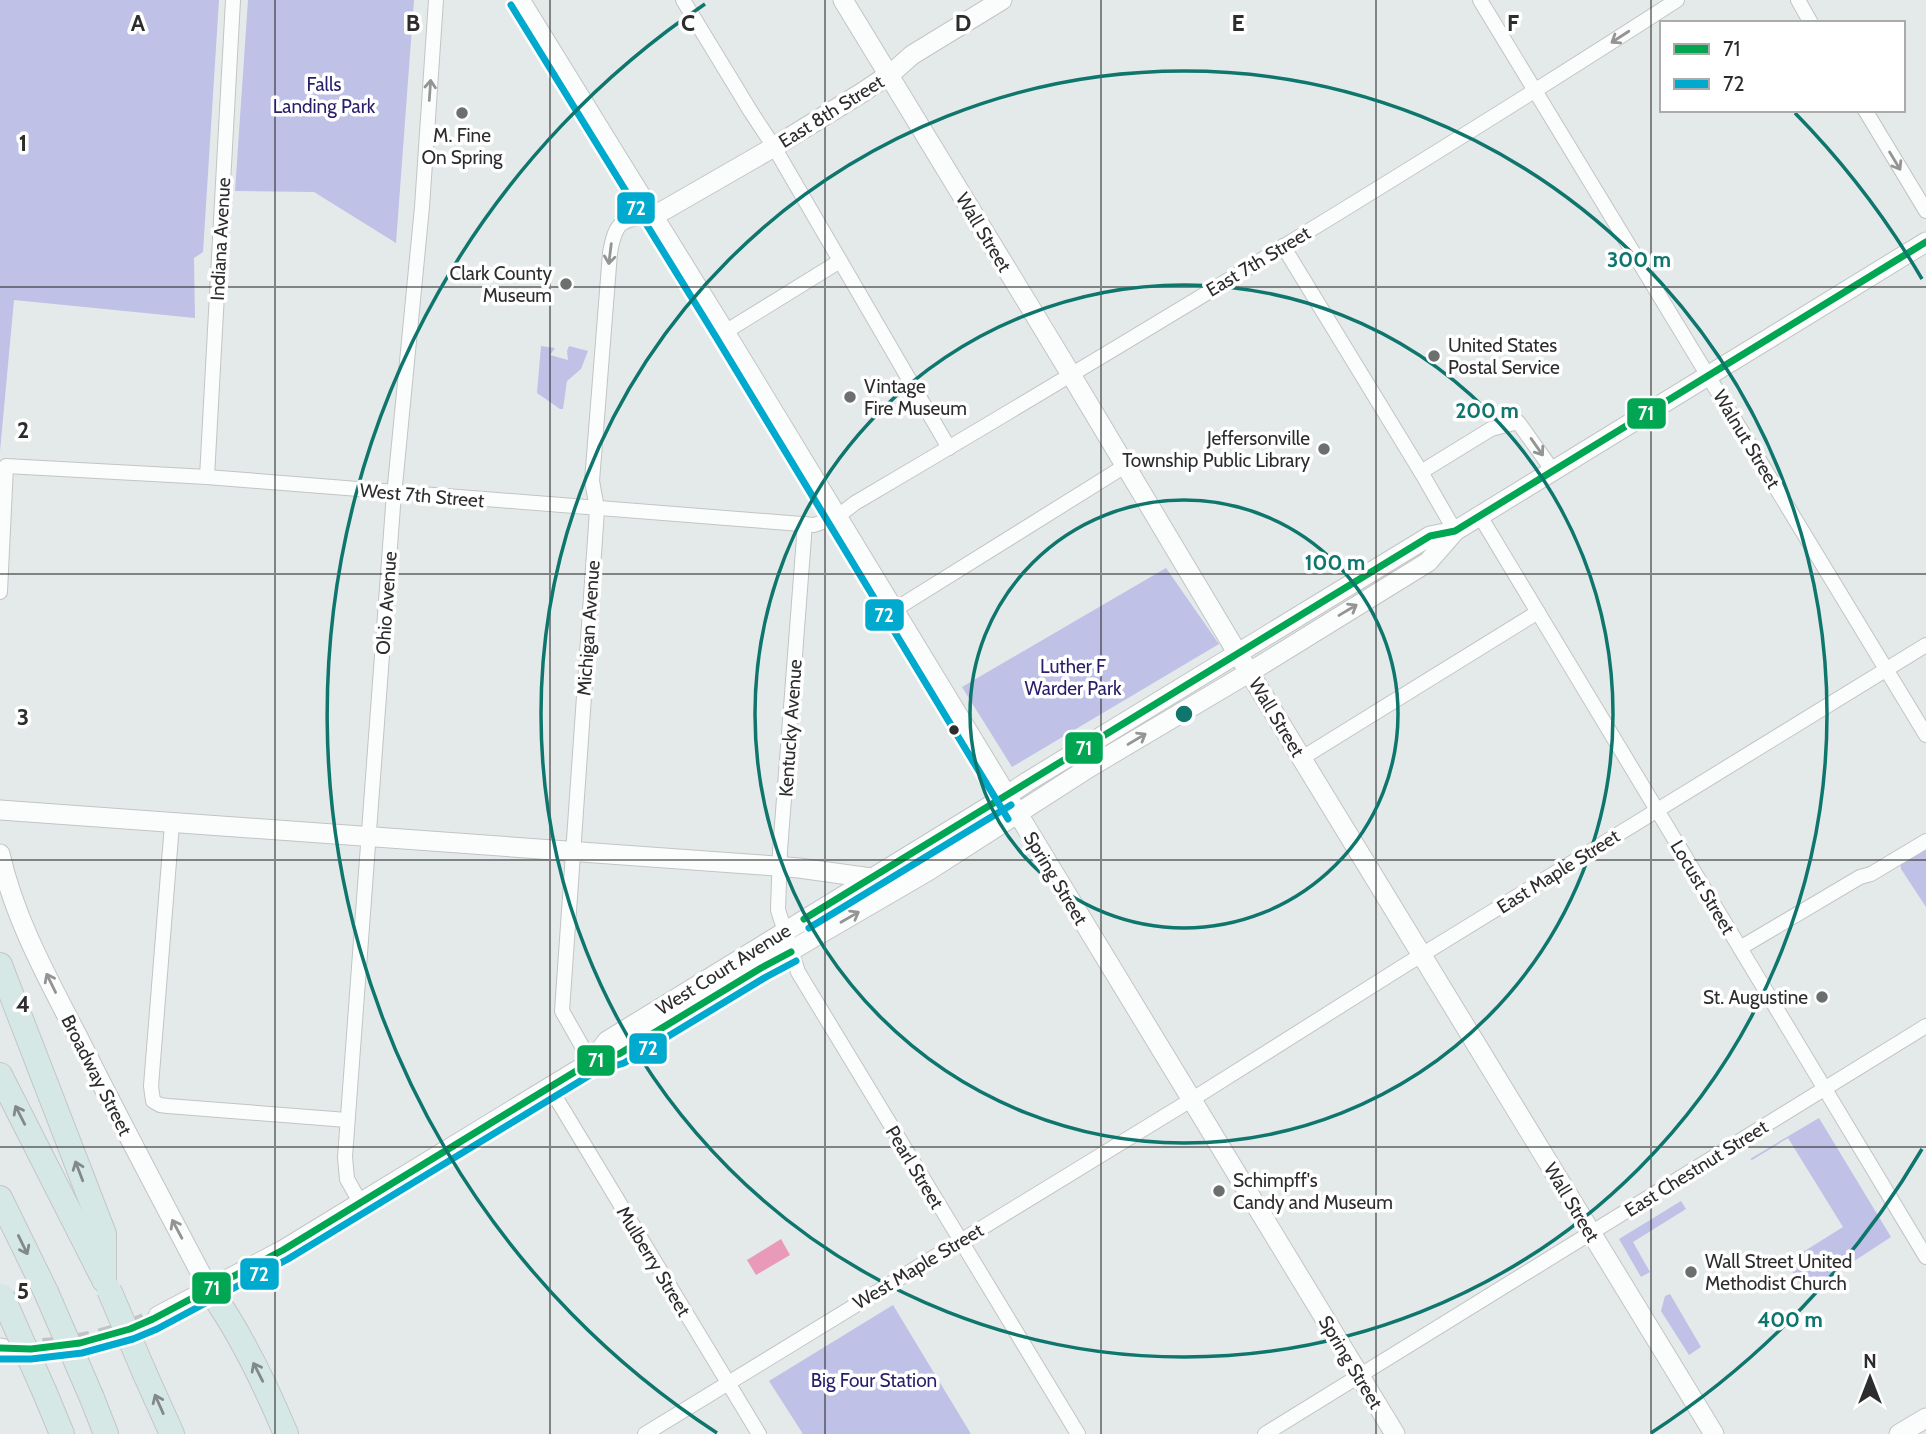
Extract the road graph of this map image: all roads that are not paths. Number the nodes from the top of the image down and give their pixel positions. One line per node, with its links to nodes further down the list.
1 (233, 0): 27 (street, Indiana Avenue)
2 (436, 0): 28 (street, Ohio Avenue, one-way to 2)
3 (520, 0): 16 (street, Spring Street)
4 (683, 0): 14 (street)
5 (843, 0): 11 (street, Wall Street)
6 (1002, 0): 11 (street, East 8th Street)
7 (1480, 0): 12 (street, Walnut Street)
8 (1677, 0): 12 (street, East 7th Street, one-way to 12)
9 (1798, 0): 10 (street)
10 (1810, 21)
11 (888, 75): 14 (street, East 8th Street); 21 (street, Wall Street)
12 (1536, 91): 18 (street, East 7th Street); 22 (street, Walnut Street)
13 (1866, 112): 15 (street, one-way to 15)
14 (774, 147): 16 (street, East 8th Street); 19 (street)
15 (1926, 211)
16 (654, 216): 20 (street, Spring Street); 29 (street, Michigan Avenue, one-way to 29)
17 (1926, 242): 22 (street)
18 (1283, 246): 21 (street, East 7th Street); 26 (street)
19 (840, 261): 20 (street); 23 (street)
20 (725, 332): 31 (street, Spring Street)
21 (1070, 375): 23 (street, East 7th Street); 24 (street, Wall Street)
22 (1709, 376): 25 (street); 39 (street, Walnut Street)
23 (949, 448): 31 (street, East 7th Street)
24 (1125, 466): 35 (street); 38 (street, Wall Street)
25 (1553, 471): 26 (street, one-way to 25); 30 (street)
26 (1421, 472): 33 (street)
27 (207, 477): 28 (street, West 7th Street); 34 (street, West 7th Street)
28 (394, 493): 29 (street, West 7th Street); 48 (street, Ohio Avenue)
29 (597, 508): 32 (street, West 7th Street); 50 (street, Michigan Avenue)
30 (1480, 516): 33 (street); 36 (street, Locust Street)
31 (837, 517): 32 (street, West 7th Street); 35 (street, Spring Street)
32 (805, 524): 52 (street, Kentucky Avenue)
33 (1455, 531): 38 (street, West Court Avenue); 40 (street, West Court Avenue, one-way to 33)
34 (0, 592)
35 (894, 610): 43 (street, Spring Street)
36 (1538, 612): 42 (street); 45 (street, Locust Street)
37 (1926, 645): 39 (street, East Maple Street)
38 (1238, 654): 40 (street, Wall Street); 43 (street, West Court Avenue)
39 (1886, 669): 41 (street, Walnut Street); 45 (street, East Maple Street)
40 (1250, 672): 42 (street, Wall Street); 46 (street, West Court Avenue, one-way to 40)
41 (1926, 736)
42 (1302, 758): 57 (street, Wall Street)
43 (1006, 796): 46 (street, Spring Street); 53 (street, West Court Avenue)
44 (0, 810): 47 (street)
45 (1657, 811): 55 (street, Locust Street); 57 (street, East Maple Street)
46 (1017, 814): 56 (street, West Court Avenue, one-way to 46); 64 (street, Spring Street)
47 (172, 824): 48 (street); 65 (street)
48 (368, 838): 50 (street); 65 (street, Ohio Avenue)
49 (1926, 841): 55 (street)
50 (572, 850): 52 (street); 60 (street, Michigan Avenue)
51 (0, 854): 72 (street, Broadway Street, one-way to 51)
52 (779, 866): 53 (street); 54 (street, Kentucky Avenue)
53 (871, 878): 54 (street, West Court Avenue)
54 (785, 932): 56 (street, Pearl Street); 60 (street, West Court Avenue)
55 (1740, 948): 63 (street, Locust Street)
56 (791, 952): 60 (street, West Court Avenue); 69 (street, Pearl Street)
57 (1422, 955): 64 (street, East Maple Street); 68 (street, Wall Street)
58 (0, 965): 71 (highway, one-way to 58)
59 (1926, 1027): 63 (street, East Chestnut Street)
60 (591, 1062): 62 (street, West Court Avenue)
61 (0, 1075): 71 (highway, one-way to 61)
62 (550, 1088): 67 (street, West Court Avenue); 76 (street, Mulberry Street)
63 (1825, 1089): 68 (street, East Chestnut Street); 70 (street, Locust Street)
64 (1191, 1100): 69 (street, West Maple Street); 75 (street, Spring Street)
65 (347, 1119): 67 (street, Ohio Avenue)
66 (0, 1198): 79 (highway, one-way to 79, bridge)
67 (361, 1204): 72 (street, West Court Avenue)
68 (1591, 1233): 75 (street, East Chestnut Street); 87 (street, Wall Street)
69 (960, 1241): 76 (street, West Maple Street); 84 (street, Pearl Street)
70 (1926, 1257)
71 (107, 1285): 80 (highway, one-way to 71, bridge)
72 (209, 1289): 74 (street, West Court Avenue); 81 (highway, one-way to 72)
73 (1, 1294): 78 (highway, bridge)
74 (158, 1316)
75 (1359, 1375): 85 (street, East Chestnut Street); 86 (street, Spring Street)
76 (728, 1382): 82 (street, West Maple Street); 83 (street, Mulberry Street)
77 (1926, 1418): 88 (street)
78 (62, 1434)
79 (106, 1434)
80 (172, 1434)
81 (286, 1434)
82 (645, 1434)
83 (759, 1434)
84 (1078, 1434)
85 (1265, 1434)
86 (1395, 1434)
87 (1714, 1434)
88 (1899, 1434)

